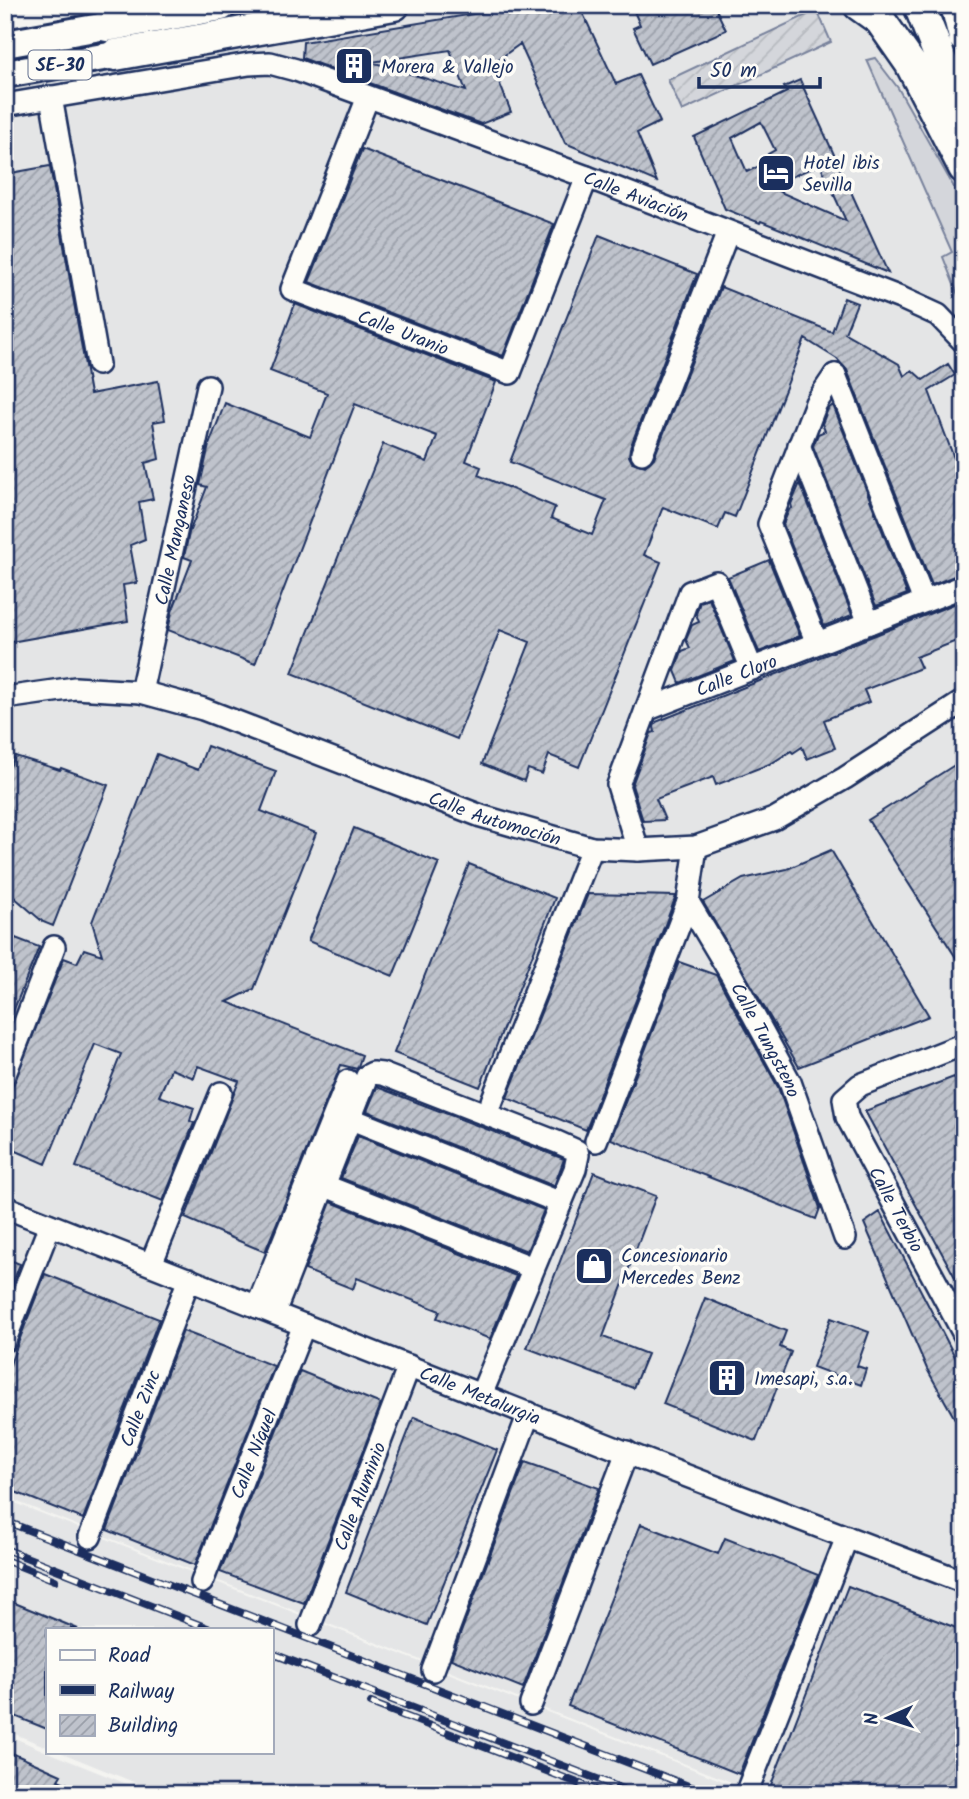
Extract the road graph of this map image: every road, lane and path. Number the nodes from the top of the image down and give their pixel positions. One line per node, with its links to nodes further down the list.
1 (221, 5): 6 (highway, SE-30)
2 (394, 5): 9 (highway, SE-30)
3 (859, 5): 15 (highway)
4 (919, 5): 14 (highway)
5 (956, 5): 7 (highway)
6 (106, 26): 8 (main road, SE-30)
7 (964, 37)
8 (5, 44)
9 (115, 55): 10 (main road, SE-30)
10 (5, 74)
11 (51, 97): 12 (street, Calle Aviación); 13 (street, Calle Aviación); 19 (street)
12 (368, 97): 16 (street, Calle Aviación); 16 (street, Calle Uranio)
13 (5, 105)
14 (964, 118)
15 (964, 168)
16 (587, 177): 17 (street, Calle Aviación)
17 (728, 232): 18 (street, Calle Aviación); 22 (street)
18 (964, 342)
19 (98, 364)
20 (208, 386): 28 (street, Calle Manganeso)
21 (799, 445): 24 (street); 25 (street); 26 (street)
22 (642, 453)
23 (964, 586): 24 (street, Calle Cloro)
24 (924, 601): 25 (street, Calle Cloro)
25 (869, 623): 26 (street, Calle Cloro)
26 (817, 643): 27 (street, Calle Cloro)
27 (752, 669): 31 (street, Calle Cloro); 31 (street)
28 (141, 692): 29 (street, Calle Automoción); 33 (street, Calle Automoción)
29 (5, 698)
30 (964, 701): 32 (street, Calle Automoción)
31 (646, 710): 34 (street)
32 (696, 847): 34 (street, Calle Automoción); 35 (street)
33 (592, 848): 34 (street, Calle Automoción); 41 (street)
34 (638, 850)
35 (688, 902): 43 (street); 48 (street, Calle Tungsteno)
36 (54, 947): 38 (street)
37 (962, 1048): 54 (street, Calle Terbio)
38 (5, 1074)
39 (348, 1081): 52 (street)
40 (221, 1093): 49 (street)
41 (492, 1101)
42 (349, 1118): 44 (street); 45 (street); 45 (street)
43 (597, 1141)
44 (323, 1185): 50 (street); 52 (street)
45 (561, 1202): 50 (street)
46 (5, 1208): 47 (street, Calle Metalurgia)
47 (50, 1225): 49 (street, Calle Metalurgia); 55 (street)
48 (845, 1238)
49 (151, 1264): 51 (street, Calle Metalurgia)
50 (533, 1268): 57 (street)
51 (189, 1279): 52 (street, Calle Metalurgia); 60 (street, Calle Zinc)
52 (266, 1310): 53 (street, Calle Metalurgia)
53 (304, 1325): 56 (street, Calle Metalurgia); 63 (street, Calle Níquel)
54 (964, 1334)
55 (5, 1340)
56 (409, 1366): 57 (street, Calle Metalurgia); 64 (street, Calle Aluminio)
57 (481, 1395): 58 (street, Calle Metalurgia)
58 (529, 1413): 59 (street, Calle Metalurgia); 65 (street)
59 (627, 1452): 61 (street, Calle Metalurgia); 66 (street)
60 (90, 1537)
61 (847, 1537): 62 (street, Calle Metalurgia); 67 (street)
62 (962, 1581)
63 (202, 1582)
64 (310, 1625)
65 (433, 1670)
66 (531, 1704)
67 (749, 1786)

